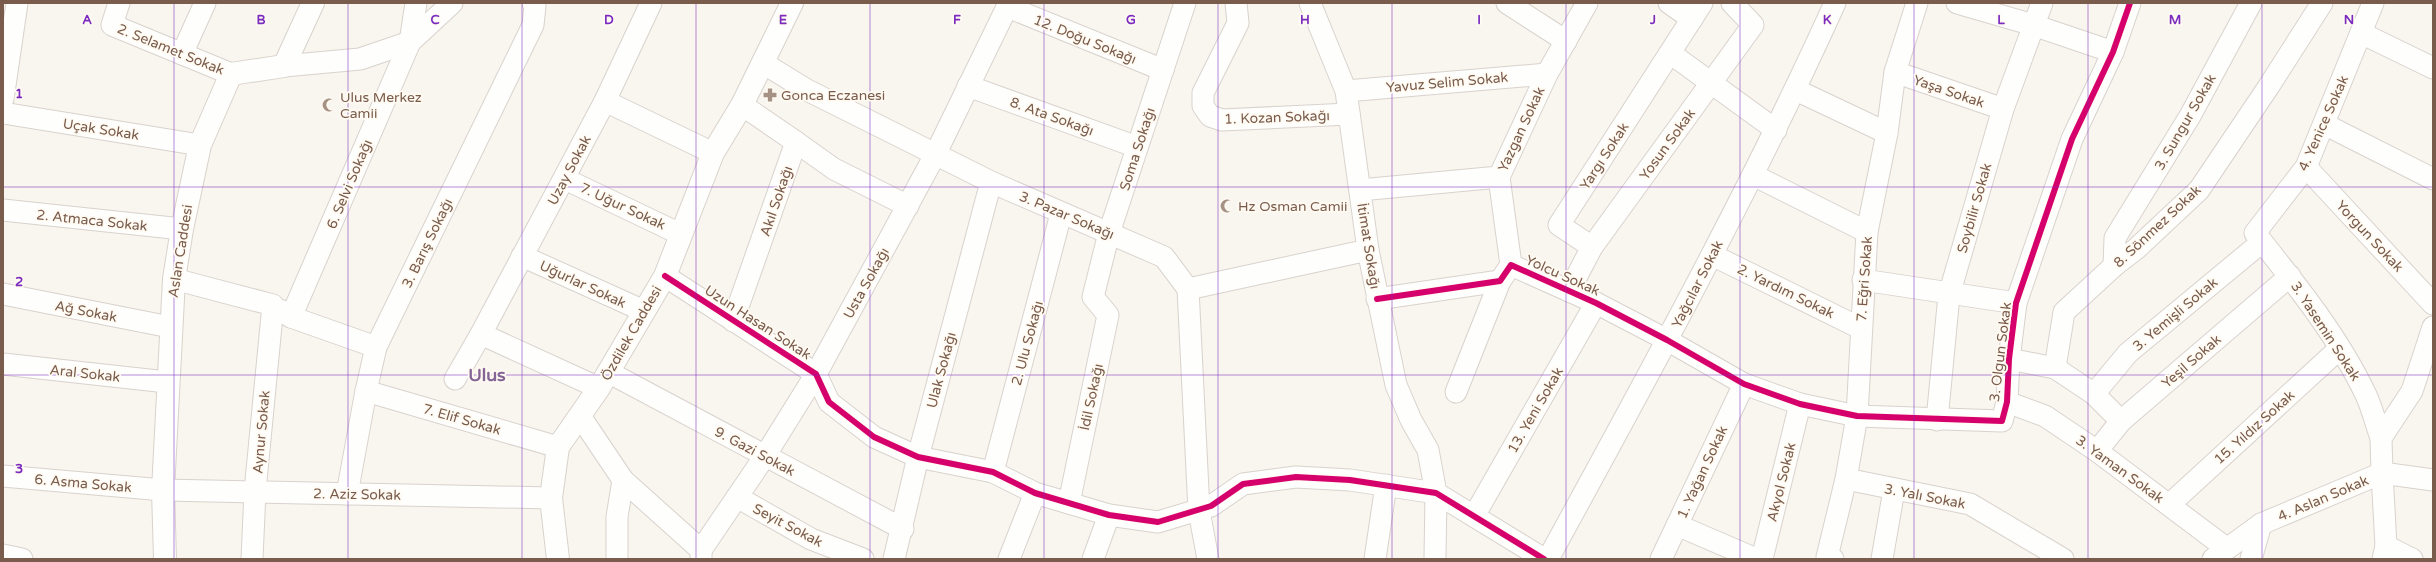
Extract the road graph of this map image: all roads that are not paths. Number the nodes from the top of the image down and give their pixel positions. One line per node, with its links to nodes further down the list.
1 (17, 3): 45 (street)
2 (119, 3): 33 (street, 2. Selamet Sokak)
3 (205, 3): 33 (street)
4 (313, 3): 35 (main road)
5 (416, 3): 30 (street, 6. Selvi Sokağı)
6 (452, 3): 30 (street)
7 (533, 3): 102 (street, 3. Barış Sokağı)
8 (651, 3): 46 (street, Uzay Sokak)
9 (792, 3): 34 (main road, Özdilek Caddesi)
10 (1185, 3): 37 (street, Soma Sokağı)
11 (1236, 3): 50 (street, 1. Kozan Sokağı)
12 (1310, 3): 44 (street, İtimat Sokağı)
13 (1507, 3): 29 (street)
14 (1586, 3): 29 (street, Yazgan Sokak)
15 (1669, 3): 26 (street)
16 (1732, 3): 41 (street, Yosun Sokak)
17 (1835, 3): 43 (street, Yağcılar Sokak)
18 (1917, 3): 38 (street, 7. Eğri Sokak)
19 (2042, 3): 27 (street, Soybilir Sokak)
20 (2130, 3): 31 (street, 3. Olgun Sokak)
21 (2251, 3): 78 (street, 3. Sungur Sokak)
22 (2322, 3): 78 (street, 8. Sönmez Sokak)
23 (2373, 3): 28 (street, 4. Yenice Sokak)
24 (1959, 4): 27 (street)
25 (1008, 5): 37 (street, 12. Doğu Sokağı); 42 (street, Usta Sokağı)
26 (1697, 11): 32 (street, Yargı Sokak)
27 (2033, 24): 31 (street); 48 (street, Soybilir Sokak)
28 (2361, 33): 36 (street); 51 (street, 4. Yenice Sokak)
29 (1566, 41): 40 (street, Yazgan Sokak)
30 (410, 42): 35 (street); 95 (street, 6. Selvi Sokağı)
31 (2113, 52): 91 (street, 3. Olgun Sokak)
32 (1670, 53): 41 (street); 74 (street, Yargı Sokak)
33 (182, 54): 39 (street, 2. Selamet Sokak)
34 (763, 62): 47 (main road, Özdilek Caddesi); 58 (street, 3. Pazar Sokağı)
35 (284, 66): 39 (main road)
36 (2433, 68)
37 (1163, 70): 56 (street, Soma Sokağı)
38 (1894, 72): 48 (street, Yaşa Sokak); 53 (street, 7. Eğri Sokak)
39 (231, 74): 55 (main road, Aslan Caddesi)
40 (1547, 74): 44 (street, Yavuz Selim Sokak); 61 (street, Yazgan Sokak)
41 (1712, 83): 52 (street); 74 (street, Yosun Sokak)
42 (968, 86): 56 (street, 8. Ata Sokağı); 58 (street, Usta Sokağı)
43 (1796, 90): 52 (street, Yağcılar Sokak); 53 (street)
44 (1346, 91): 50 (street, İtimat Sokağı)
45 (3, 99)
46 (605, 101): 57 (street); 62 (street, Uzay Sokak)
47 (742, 105): 54 (street); 57 (main road, Özdilek Caddesi)
48 (2003, 109): 87 (street, Soybilir Sokak)
49 (3, 113): 55 (street, Uçak Sokak)
50 (1349, 114): 65 (street, İtimat Sokağı)
51 (2324, 124): 59 (street, 4. Yenice Sokak); 63 (street)
52 (1776, 130): 60 (street, Yağcılar Sokak)
53 (1887, 134): 70 (street, 7. Eğri Sokak)
54 (796, 142): 66 (street); 96 (street, Akıl Sokağı)
55 (200, 146): 69 (main road, Aslan Caddesi)
56 (1137, 147): 71 (street, Soma Sokağı)
57 (713, 153): 72 (main road, Özdilek Caddesi)
58 (935, 155): 64 (street, 3. Pazar Sokağı); 66 (street, Usta Sokağı)
59 (2306, 167): 73 (street, 4. Yenice Sokak); 92 (street, Yorgun Sokak)
60 (1753, 175): 70 (street); 76 (street, Yağcılar Sokak)
61 (1499, 176): 65 (street); 79 (street, Yazgan Sokak)
62 (565, 179): 72 (street, 7. Uğur Sokak); 77 (street, Uzay Sokak)
63 (2433, 179)
64 (991, 182): 68 (street, 3. Pazar Sokağı); 125 (street, Ulak Sokağı)
65 (1360, 190): 75 (street, İtimat Sokağı)
66 (908, 206): 107 (street, Usta Sokağı)
67 (3, 210): 69 (street, 2. Atmaca Sokak)
68 (1061, 214): 71 (street, 3. Pazar Sokağı); 126 (street, 2. Ulu Sokağı)
69 (182, 229): 82 (main road, Aslan Caddesi)
70 (1867, 232): 83 (street, 7. Eğri Sokak)
71 (1109, 233): 84 (street, 3. Pazar Sokağı); 88 (street, Soma Sokağı)
72 (680, 234): 80 (main road, Özdilek Caddesi)
73 (2259, 237): 81 (street, 3. Yasemin Sokak); 114 (street, 3. Yemişli Sokak)
74 (1592, 247): 85 (street, Yosun Sokak)
75 (1368, 250): 84 (street); 89 (street, İtimat Sokağı)
76 (1712, 255): 99 (street, 2. Yardım Sokak); 101 (street, Yağcılar Sokak)
77 (522, 256): 94 (street, Uğurlar Sokak); 100 (street, Uzay Sokak)
78 (2114, 266): 106 (street, 8. Sönmez Sokak)
79 (1506, 273): 85 (street, Yolcu Sokak); 89 (street); 113 (street)
80 (664, 276): 94 (main road, Özdilek Caddesi); 96 (street, Uzun Hasan Sokak)
81 (2290, 276): 103 (street, 3. Yasemin Sokak); 120 (street, Yeşil Sokak)
82 (174, 279): 93 (street); 97 (main road, Aslan Caddesi)
83 (1863, 280): 87 (street); 99 (street, 7. Eğri Sokak)
84 (1188, 289): 143 (street)
85 (1569, 291): 90 (street, Yolcu Sokak)
86 (3, 294): 97 (street, Ağ Sokak)
87 (1949, 295): 91 (street); 119 (street, Soybilir Sokak)
88 (1093, 297): 141 (street, İdil Sokağı)
89 (1377, 299): 136 (street, İtimat Sokağı)
90 (1596, 303): 101 (street, Yolcu Sokak); 145 (street, 13. Yeni Sokak)
91 (2016, 304): 104 (street, 3. Olgun Sokak)
92 (2433, 304)
93 (273, 305): 95 (street); 135 (street, Aynur Sokak)
94 (644, 311): 109 (main road, Özdilek Caddesi)
95 (291, 318): 102 (street)
96 (733, 321): 107 (street, Uzun Hasan Sokak)
97 (170, 327): 110 (main road, Aslan Caddesi)
98 (2433, 327): 121 (street)
99 (1860, 328): 118 (street, 7. Eğri Sokak)
100 (481, 334): 108 (street, Uzay Sokak); 109 (street)
101 (1667, 340): 111 (street, 3. Olgun Sokak); 167 (street, Yağcılar Sokak)
102 (376, 347): 112 (street, 3. Barış Sokağı)
103 (2339, 348): 121 (street, 3. Yasemin Sokak); 142 (street, 15. Yıldız Sokak)
104 (2009, 359): 106 (street); 115 (street, 3. Olgun Sokak)
105 (3, 364): 110 (street, Aral Sokak)
106 (2055, 368): 114 (street)
107 (816, 374): 124 (street, Usta Sokağı); 125 (street, Uzun Hasan Sokak)
108 (455, 379)
109 (603, 380): 117 (main road, Özdilek Caddesi); 124 (street, 9. Gazi Sokak)
110 (167, 382): 133 (main road, Aslan Caddesi)
111 (1744, 384): 116 (street, 3. Olgun Sokak); 147 (street, 1. Yağan Sokak)
112 (366, 391): 122 (street, 7. Elif Sokak); 138 (street, 3. Barış Sokağı)
113 (1456, 392)
114 (2094, 394): 120 (street)
115 (2007, 402): 119 (street, 3. Olgun Sokak); 123 (street, 3. Yaman Sokak)
116 (1800, 404): 118 (street, 3. Olgun Sokak); 170 (street, Akyol Sokak)
117 (580, 416): 122 (main road, Özdilek Caddesi); 130 (street)
118 (1857, 416): 119 (street, 3. Olgun Sokak); 129 (street, 7. Eğri Sokak)
119 (1937, 420)
120 (2121, 421): 123 (street, Yeşil Sokak)
121 (2381, 438): 127 (street, 4. Aslan Sokak)
122 (558, 447): 140 (main road, Özdilek Caddesi)
123 (2097, 451): 142 (street, 3. Yaman Sokak)
124 (765, 456): 139 (street, Usta Sokağı); 148 (street, 9. Gazi Sokak)
125 (918, 457): 126 (street, Uzun Hasan Sokak); 148 (street, Ulak Sokağı)
126 (993, 472): 137 (street, Uzun Hasan Sokak)
127 (2382, 473): 131 (street); 146 (street, 4. Aslan Sokak); 149 (street)
128 (3, 476): 133 (street, 6. Asma Sokak)
129 (1846, 479): 134 (street, 3. Yalı Sokak); 153 (street, 7. Eğri Sokak)
130 (623, 480): 152 (street); 158 (street)
131 (2433, 480)
132 (1386, 485): 136 (street, Uzun Hasan Sokak); 143 (street, Uzun Hasan Sokak); 164 (street)
133 (163, 490): 135 (street, 2. Aziz Sokak); 155 (main road, Aslan Caddesi)
134 (1894, 490): 171 (street); 172 (street, 3. Yalı Sokak)
135 (255, 491): 138 (street, 2. Aziz Sokak); 156 (street, Aynur Sokak)
136 (1436, 492): 145 (street); 165 (street, İtimat Sokağı)
137 (1034, 493): 141 (street, Uzun Hasan Sokak); 161 (street)
138 (347, 494): 140 (street, 2. Aziz Sokak)
139 (737, 497): 152 (street, Usta Sokağı); 159 (street, Seyit Sokak)
140 (551, 498): 157 (main road, Özdilek Caddesi)
141 (1069, 503): 144 (street, Uzun Hasan Sokak)
142 (2169, 505): 150 (street, 3. Yaman Sokak)
143 (1198, 511): 144 (street, Uzun Hasan Sokak); 163 (street)
144 (1109, 515): 162 (street)
145 (1474, 516): 166 (street)
146 (2261, 524): 150 (street, 4. Aslan Sokak); 173 (street)
147 (1677, 525): 168 (street, 1. Yağan Sokak); 169 (street)
148 (903, 529): 160 (street, Ulak Sokağı)
149 (2384, 552): 174 (street)
150 (2220, 554)
151 (3, 555): 154 (street)
152 (701, 555)
153 (1830, 558)
154 (22, 559)
155 (165, 559)
156 (252, 559)
157 (558, 559)
158 (617, 559)
159 (863, 559)
160 (894, 559)
161 (1009, 559)
162 (1093, 559)
163 (1208, 559)
164 (1375, 559)
165 (1435, 559)
166 (1544, 559)
167 (1548, 559)
168 (1662, 559)
169 (1756, 559)
170 (1762, 559)
171 (1882, 559)
172 (2063, 559)
173 (2251, 559)
174 (2412, 559)

